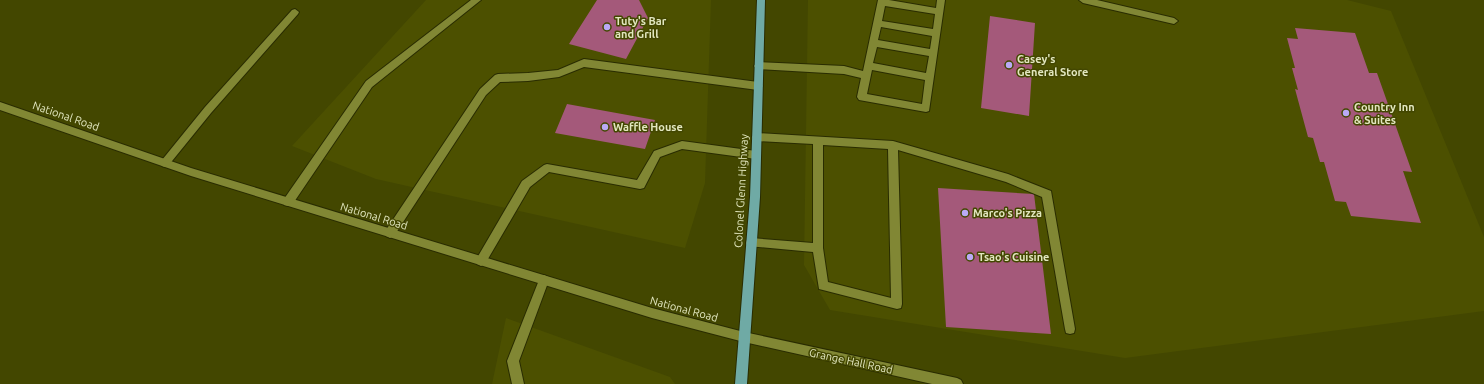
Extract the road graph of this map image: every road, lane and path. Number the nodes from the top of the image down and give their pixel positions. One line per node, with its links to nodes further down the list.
1 (477, 0): 24 (main road)
2 (761, 0): 13 (main road, Colonel Glenn Highway)
3 (941, 0): 7 (main road)
4 (1083, 0): 8 (main road)
5 (882, 1): 7 (main road); 9 (main road)
6 (295, 12): 23 (main road)
7 (939, 12): 10 (main road)
8 (1174, 21)
9 (877, 24): 10 (main road); 11 (main road)
10 (936, 33): 12 (main road)
11 (873, 44): 12 (main road); 14 (main road)
12 (934, 53): 16 (main road)
13 (759, 66): 15 (main road); 17 (main road, Colonel Glenn Highway)
14 (868, 66): 15 (main road); 16 (main road)
15 (866, 75): 16 (main road)
16 (930, 77)
17 (758, 86): 19 (main road, Colonel Glenn Highway); 25 (main road)
18 (0, 106): 23 (main road, National Road)
19 (757, 137): 20 (main road); 22 (main road, Colonel Glenn Highway)
20 (818, 140): 21 (main road); 27 (main road)
21 (893, 145): 27 (main road); 30 (main road)
22 (756, 155): 26 (main road, Colonel Glenn Highway); 28 (main road)
23 (165, 163): 24 (main road, National Road)
24 (288, 202): 25 (main road, National Road)
25 (390, 233): 28 (main road, National Road)
26 (752, 243): 27 (main road); 31 (main road, Colonel Glenn Highway)
27 (818, 248)
28 (481, 261): 29 (main road, National Road)
29 (544, 280): 31 (main road, National Road); 32 (main road)
30 (1070, 329)
31 (744, 337): 33 (main road, Colonel Glenn Highway); 34 (main road, Grange Hall Road)
32 (518, 384)
33 (741, 384)
34 (957, 384)

